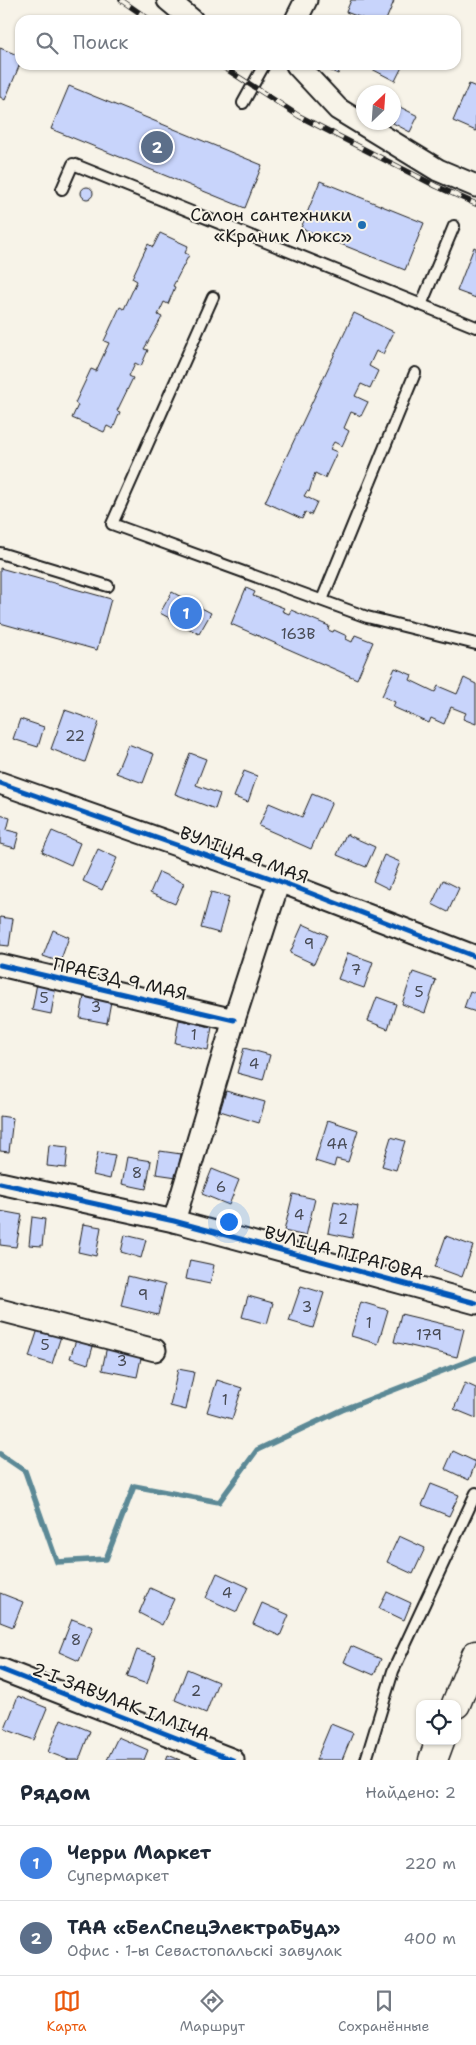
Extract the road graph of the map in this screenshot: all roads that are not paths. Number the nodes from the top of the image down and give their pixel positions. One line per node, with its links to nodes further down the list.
1 (168, 0): 3 (street)
2 (306, 0): 4 (street)
3 (186, 15)
4 (298, 15)
5 (261, 70): 7 (lane)
6 (302, 70): 8 (street)
7 (243, 102)
8 (476, 186)
9 (62, 188): 12 (lane)
10 (454, 226): 12 (lane)
11 (213, 297): 17 (lane)
12 (421, 305): 13 (lane)
13 (476, 327)
14 (415, 374): 17 (lane)
15 (0, 553): 16 (lane)
16 (108, 586)
17 (322, 600): 18 (lane)
18 (476, 644)
19 (0, 783): 20 (street, ВУЛІЦА 9 МАЯ)
20 (279, 881): 21 (street, ВУЛІЦА 9 МАЯ); 23 (street)
21 (476, 957)
22 (0, 965): 23 (street, ПРАЕЗД 9 МАЯ)
23 (234, 1020): 25 (street)
24 (0, 1183): 25 (street, ВУЛІЦА ПІРАГОВА)
25 (174, 1221): 26 (street, ВУЛІЦА ПІРАГОВА)
26 (476, 1302)
27 (0, 1310): 28 (street)
28 (155, 1350)
29 (476, 1493): 35 (lane)
30 (476, 1656): 32 (main road)
31 (0, 1669): 34 (street, 2-І ЗАВУЛАК ІЛЛІЧА)
32 (458, 1700)
33 (439, 1745): 36 (main road)
34 (233, 1760)
35 (366, 1760)
36 (433, 1760)

